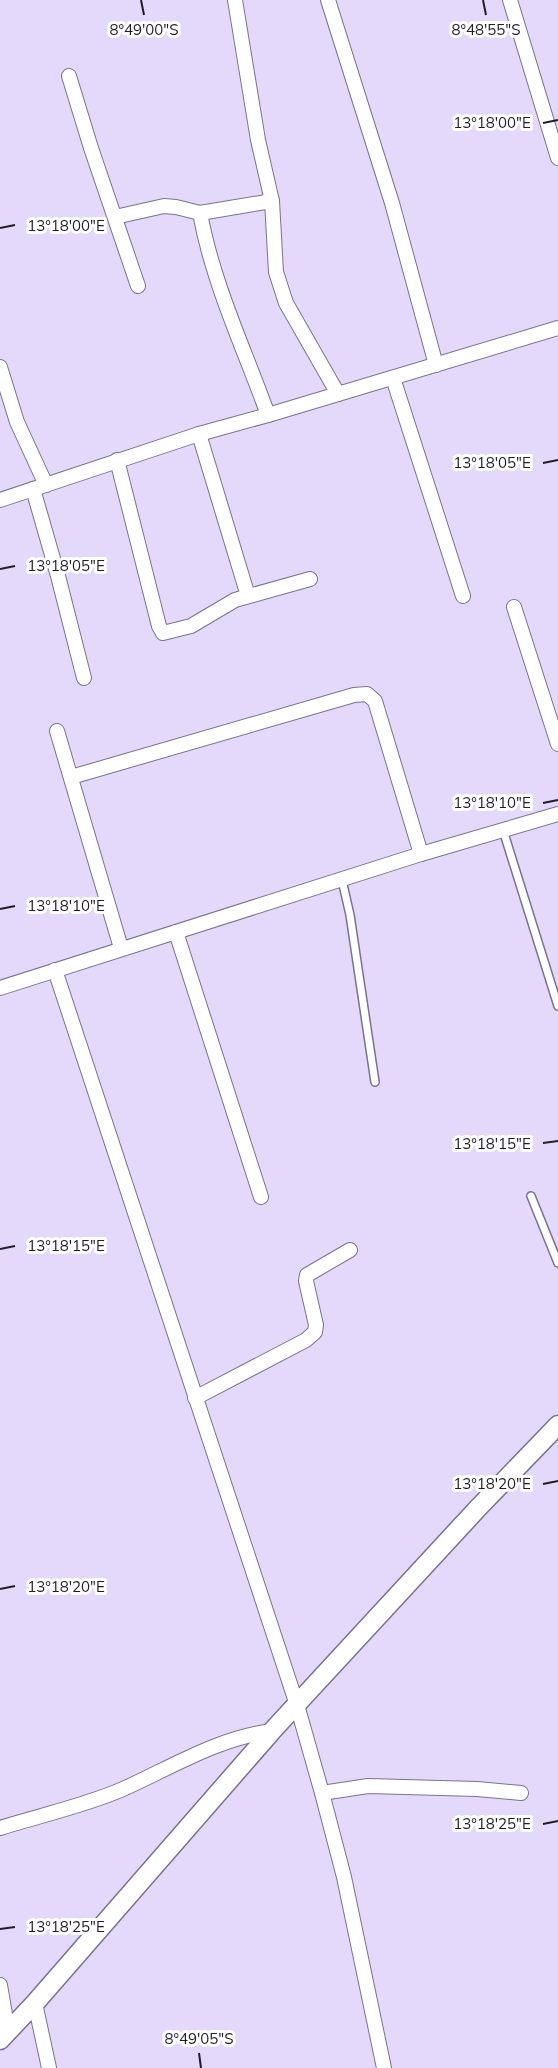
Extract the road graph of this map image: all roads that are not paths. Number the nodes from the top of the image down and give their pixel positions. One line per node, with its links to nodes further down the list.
1 (235, 0): 6 (street)
2 (328, 0): 11 (street)
3 (510, 0): 5 (street)
4 (69, 76): 8 (street)
5 (558, 158)
6 (272, 201): 7 (street); 14 (street)
7 (200, 213): 8 (street); 15 (street)
8 (115, 217): 9 (street)
9 (138, 286)
10 (558, 328): 11 (street)
11 (436, 364): 13 (street)
12 (0, 367): 18 (street)
13 (393, 378): 14 (street); 22 (street)
14 (338, 394): 15 (street)
15 (268, 416): 16 (street)
16 (199, 434): 17 (street); 21 (street)
17 (117, 460): 18 (street); 21 (street)
18 (40, 487): 19 (street); 24 (street)
19 (0, 500)
20 (310, 579): 21 (street)
21 (248, 596)
22 (463, 596)
23 (514, 607): 26 (street)
24 (84, 678)
25 (57, 731): 27 (street)
26 (558, 744)
27 (70, 777): 30 (street); 33 (street)
28 (558, 814): 29 (street)
29 (503, 830): 30 (street); 36 (lane)
30 (421, 854): 31 (street)
31 (342, 880): 32 (street); 37 (lane)
32 (176, 932): 33 (street); 39 (street)
33 (121, 948): 34 (street)
34 (56, 970): 35 (street); 42 (street)
35 (0, 988)
36 (558, 1006)
37 (375, 1082)
38 (531, 1196): 41 (lane)
39 (261, 1197)
40 (350, 1250): 42 (street)
41 (558, 1263)
42 (195, 1398): 44 (street)
43 (558, 1425): 44 (street)
44 (297, 1705): 45 (street); 46 (street)
45 (272, 1731): 48 (street); 50 (street)
46 (322, 1793): 47 (street); 53 (street)
47 (521, 1793)
48 (0, 1828)
49 (0, 1985): 51 (street)
50 (35, 2003): 51 (street); 52 (street)
51 (4, 2036)
52 (49, 2068)
53 (384, 2068)

